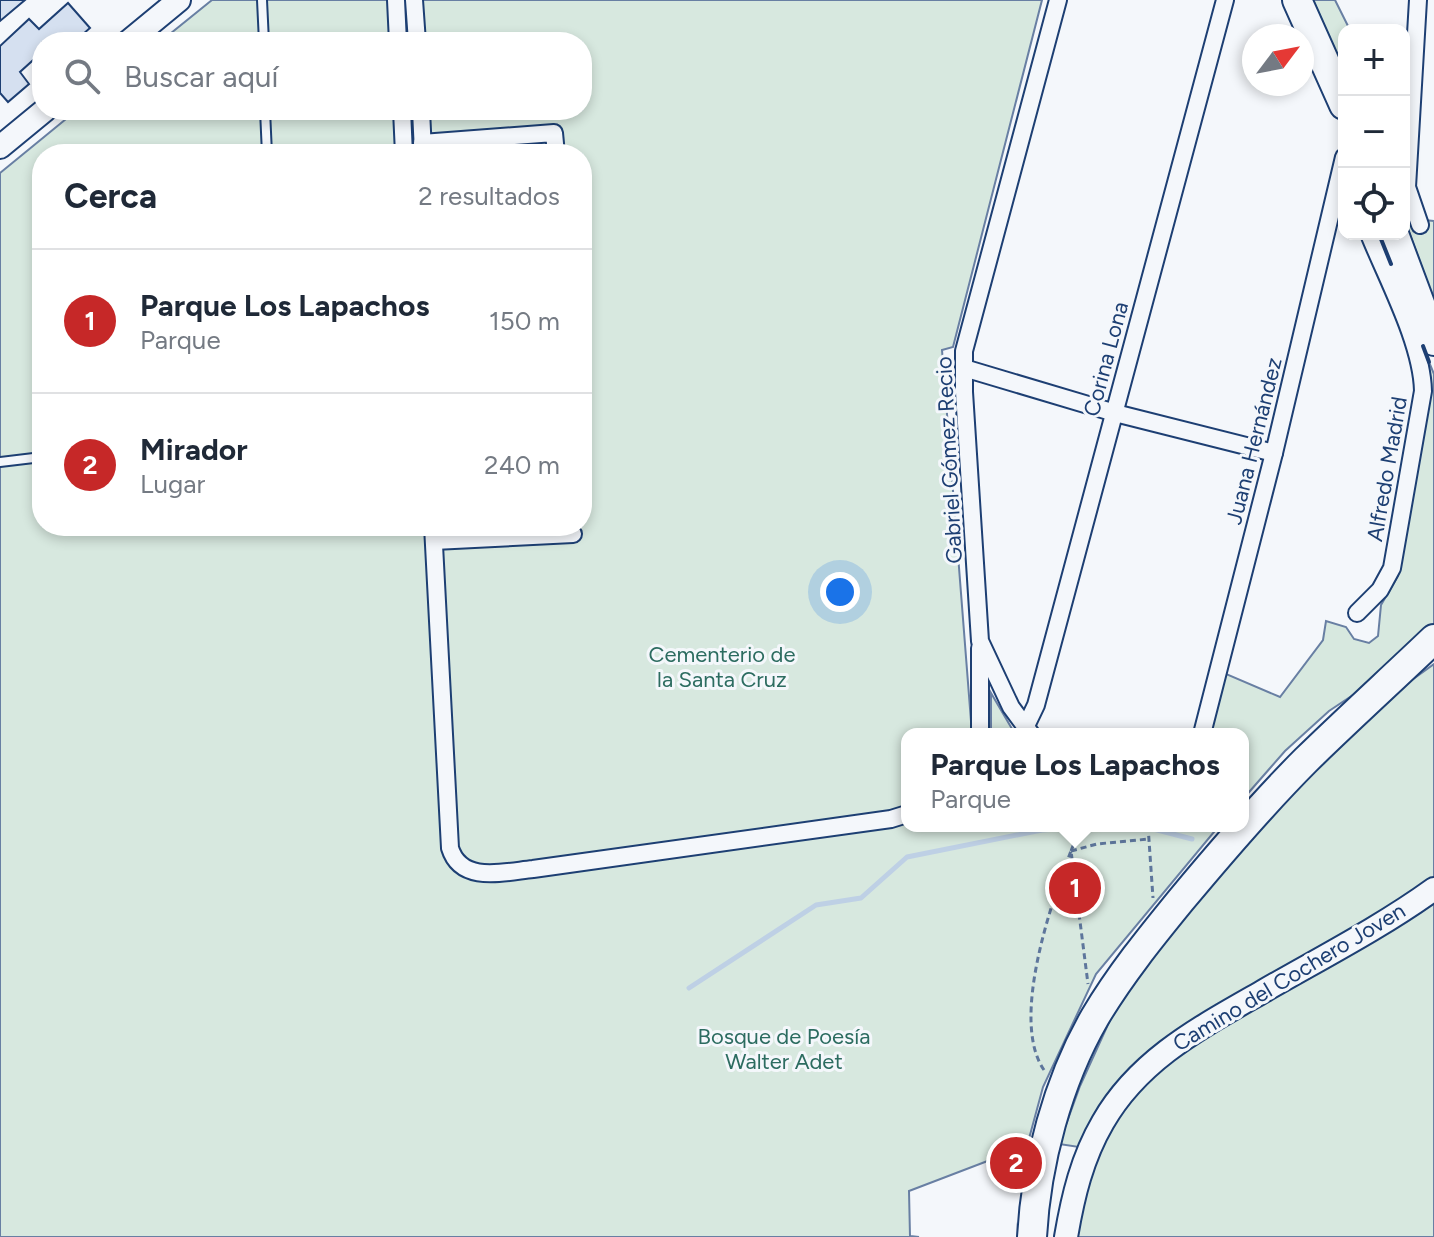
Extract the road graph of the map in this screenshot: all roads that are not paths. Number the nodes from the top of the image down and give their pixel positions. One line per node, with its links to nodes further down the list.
1 (179, 0): 9 (street)
2 (262, 0): 10 (lane)
3 (396, 0): 11 (street)
4 (414, 0): 12 (street)
5 (1058, 0): 31 (street, Gabriel Gómez Recio)
6 (1225, 0): 32 (street, Corina Lona)
7 (1297, 0): 14 (highway)
8 (1418, 0): 13 (street)
9 (140, 32)
10 (264, 32)
11 (398, 32)
12 (416, 32)
13 (1410, 36)
14 (1340, 96)
15 (1409, 96): 26 (street)
16 (33, 120): 25 (street)
17 (265, 120): 20 (lane)
18 (402, 120): 21 (street)
19 (422, 120): 22 (street)
20 (267, 144)
21 (404, 144)
22 (423, 144)
23 (464, 144): 24 (street)
24 (555, 144)
25 (0, 147)
26 (1407, 168)
27 (1338, 191): 33 (street, Juana Hernández)
28 (1371, 240): 37 (street, Alfredo Madrid)
29 (1410, 240): 30 (highway)
30 (1433, 335)
31 (964, 368): 32 (street); 39 (street, Gabriel Gómez Recio)
32 (1115, 413): 33 (street); 42 (street, Corina Lona)
33 (1274, 453): 43 (street, Juana Hernández)
34 (32, 458): 35 (lane)
35 (0, 462)
36 (433, 536): 44 (street)
37 (1357, 613)
38 (1434, 639): 45 (highway)
39 (980, 641): 40 (street); 41 (street, Gabriel Gómez Recio)
40 (980, 728)
41 (1026, 728)
42 (1029, 728)
43 (1204, 728)
44 (901, 816)
45 (1249, 822)
46 (1240, 832): 48 (highway)
47 (1434, 889): 49 (street, Camino del Cochero Joven)
48 (1032, 1237)
49 (1066, 1237)

